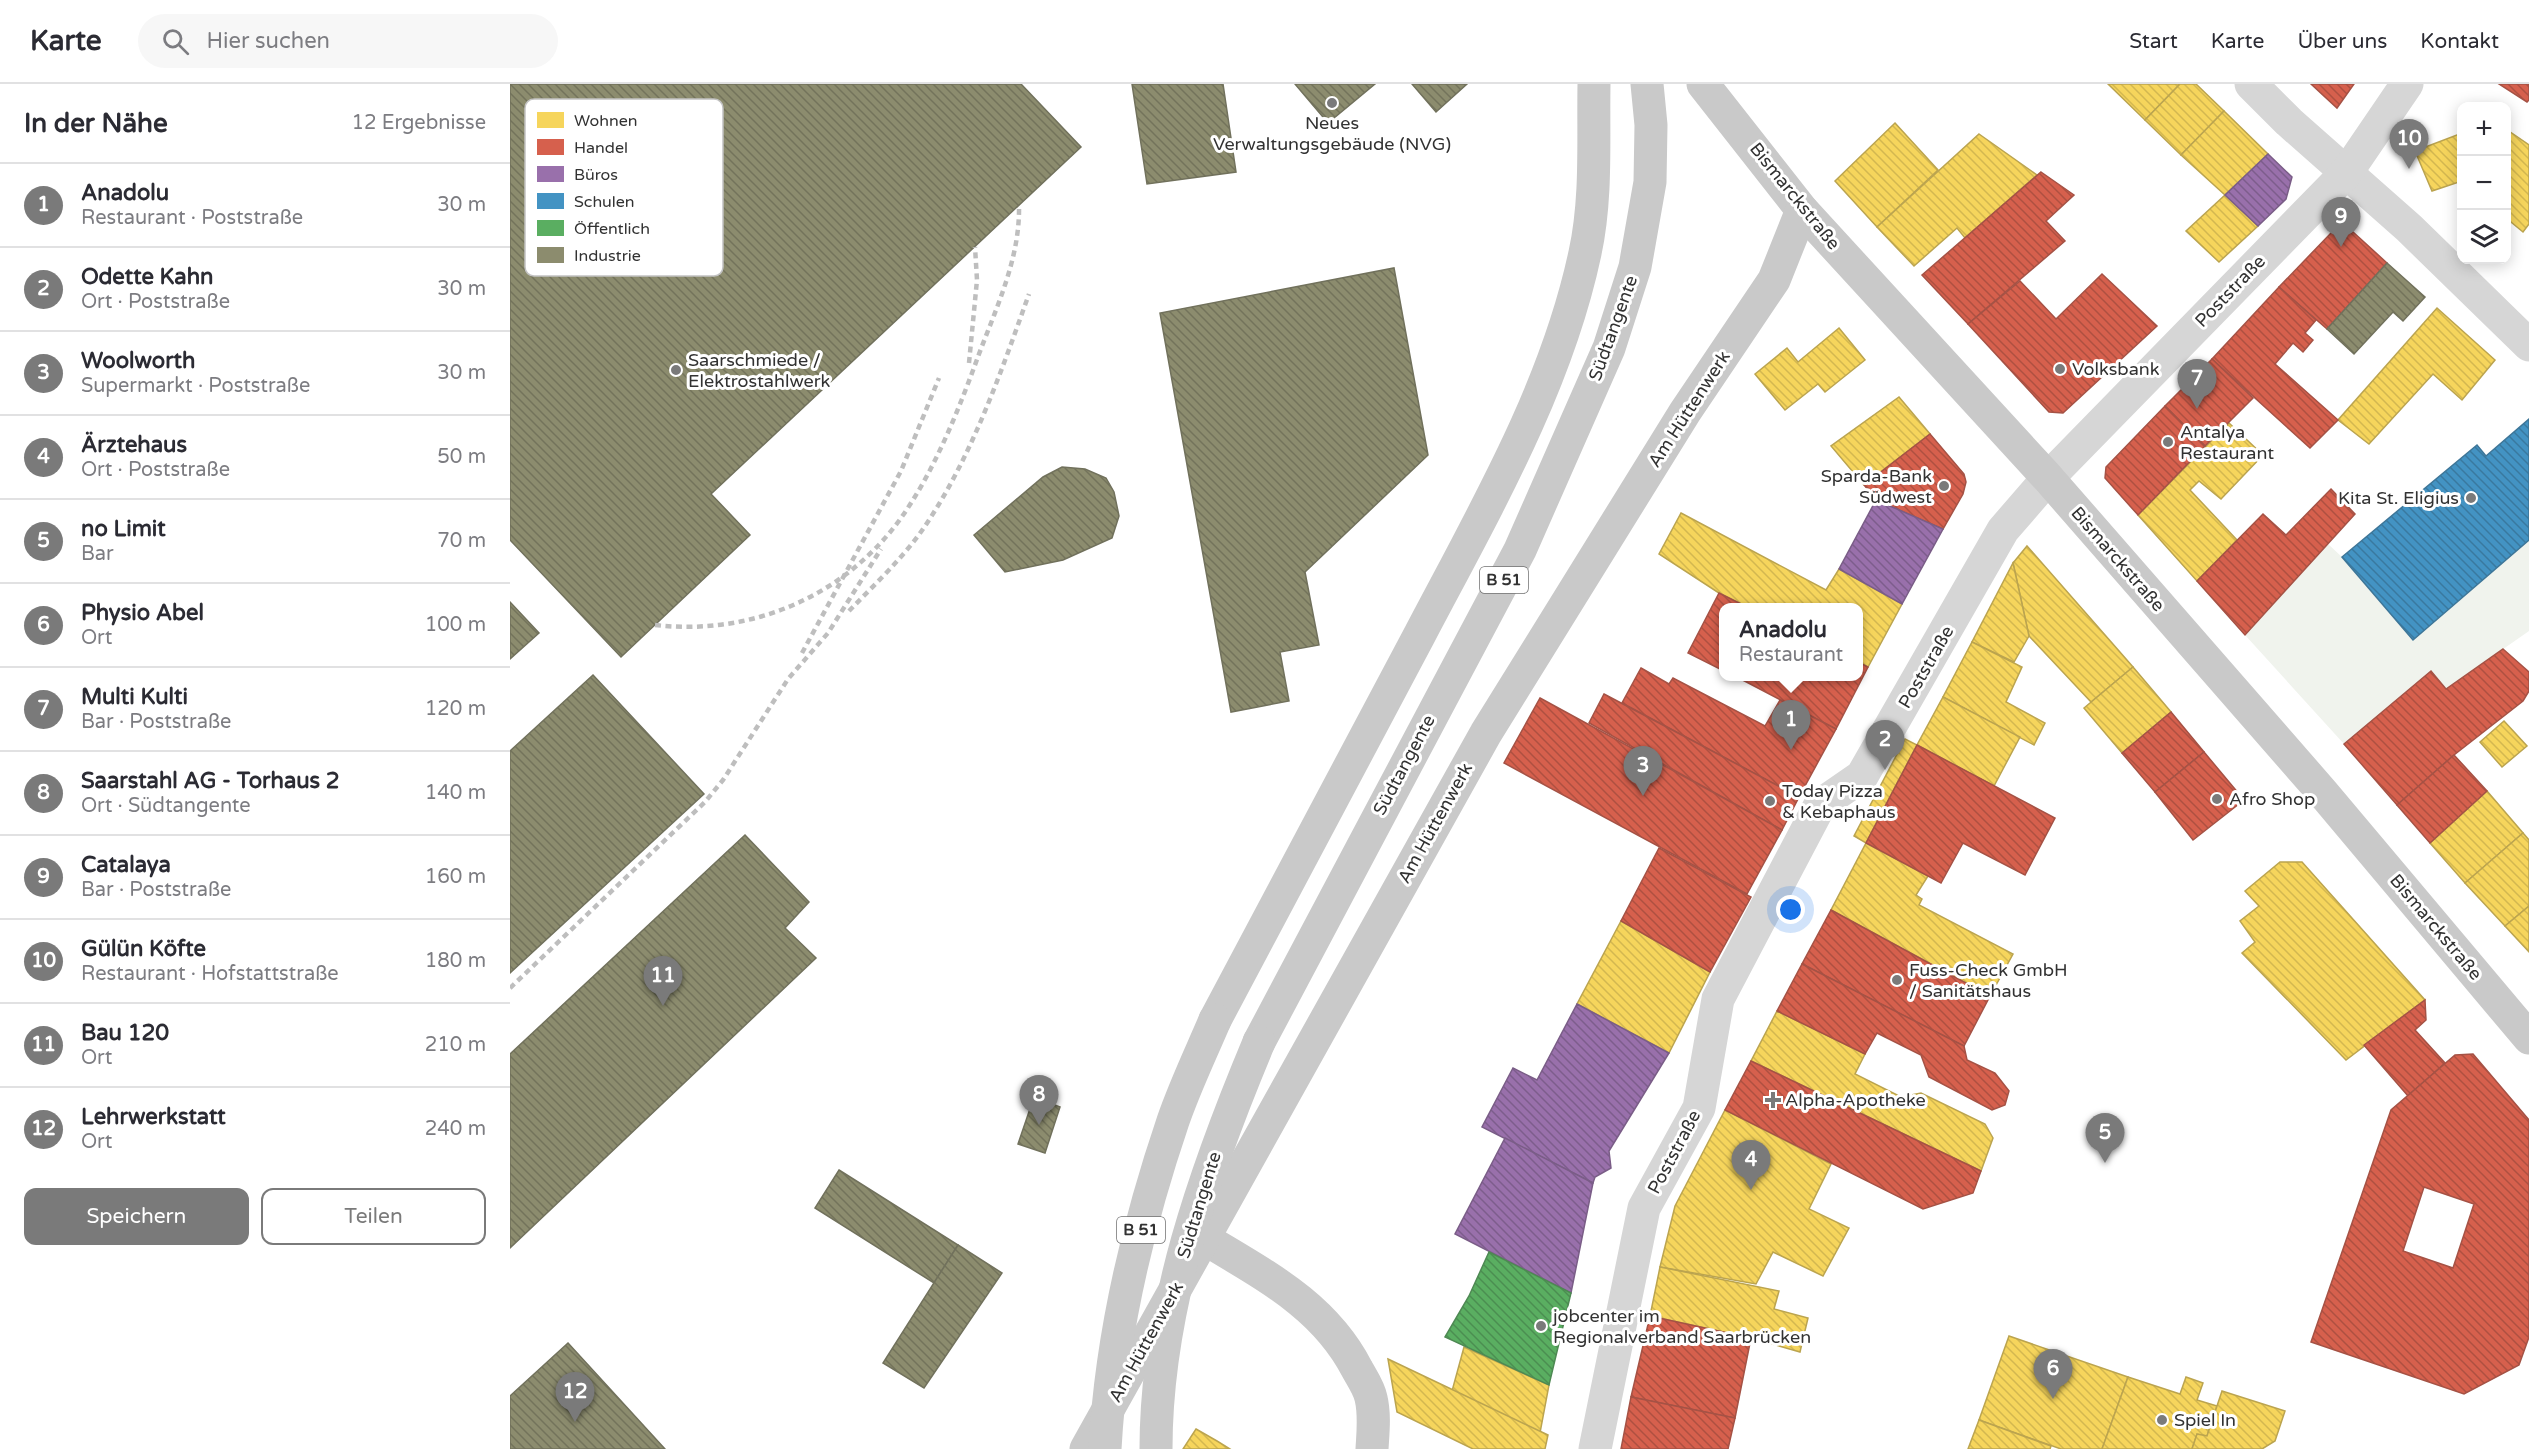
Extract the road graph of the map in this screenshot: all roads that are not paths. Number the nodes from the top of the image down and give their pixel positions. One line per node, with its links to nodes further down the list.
1 (1594, 84): 13 (main road, B 51, bridge)
2 (1647, 84): 14 (main road, Südtangente / B 51, bridge)
3 (1703, 84): 7 (main road, Bismarckstraße)
4 (2251, 84): 6 (street)
5 (2407, 84): 6 (street, Poststraße)
6 (2347, 172): 8 (street); 9 (street, Poststraße)
7 (1802, 210): 9 (main road, Bismarckstraße); 11 (main road, Am Hüttenwerk)
8 (2529, 345)
9 (2048, 478): 10 (main road, Bismarckstraße); 16 (street, Poststraße)
10 (2529, 1038)
11 (1204, 1239): 12 (main road, Am Hüttenwerk); 15 (main road)
12 (1086, 1449)
13 (1105, 1449)
14 (1156, 1449)
15 (1372, 1449)
16 (1594, 1449)

